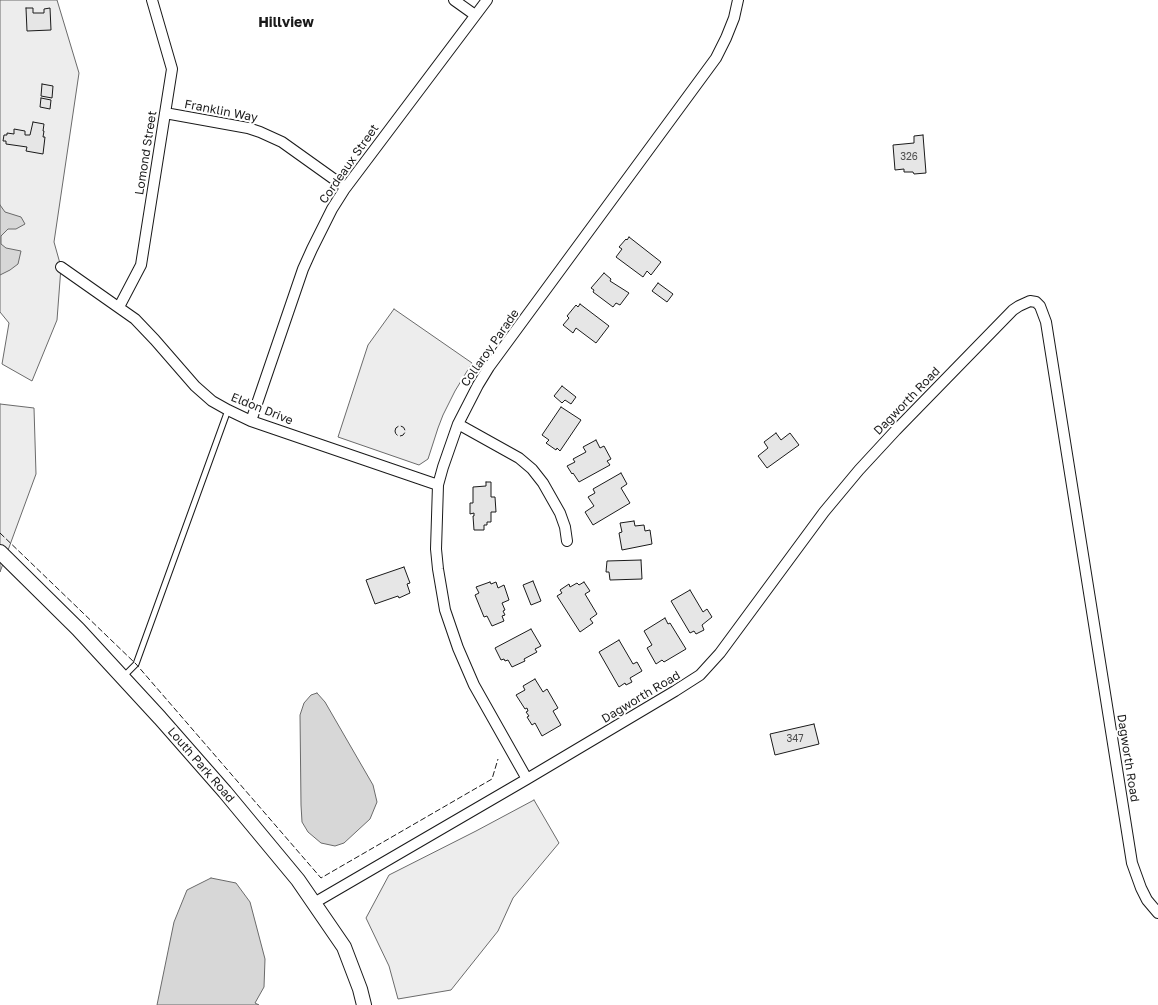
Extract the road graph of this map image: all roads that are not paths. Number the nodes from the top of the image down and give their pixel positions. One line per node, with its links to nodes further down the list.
1 (152, 0): 6 (street, Lomond Street)
2 (454, 0): 5 (street)
3 (487, 0): 5 (street, Cordeaux Street)
4 (738, 0): 12 (street, Collaroy Parade)
5 (476, 15): 7 (street, Cordeaux Street)
6 (165, 113): 7 (street, Franklin Way); 9 (street, Lomond Street)
7 (346, 187): 11 (street, Cordeaux Street)
8 (62, 267): 9 (street, Eldon Drive)
9 (119, 307): 10 (street, Eldon Drive)
10 (228, 410): 11 (street, Eldon Drive); 16 (lane)
11 (251, 421): 13 (street, Eldon Drive)
12 (458, 424): 13 (street, Collaroy Parade); 14 (street)
13 (438, 485): 17 (street, Collaroy Parade)
14 (567, 541)
15 (0, 552): 16 (street, Louth Park Road)
16 (122, 677): 18 (street, Louth Park Road)
17 (527, 779): 18 (street, Dagworth Road); 19 (street, Dagworth Road)
18 (314, 903): 20 (street, Louth Park Road)
19 (1158, 914)
20 (364, 1005)

